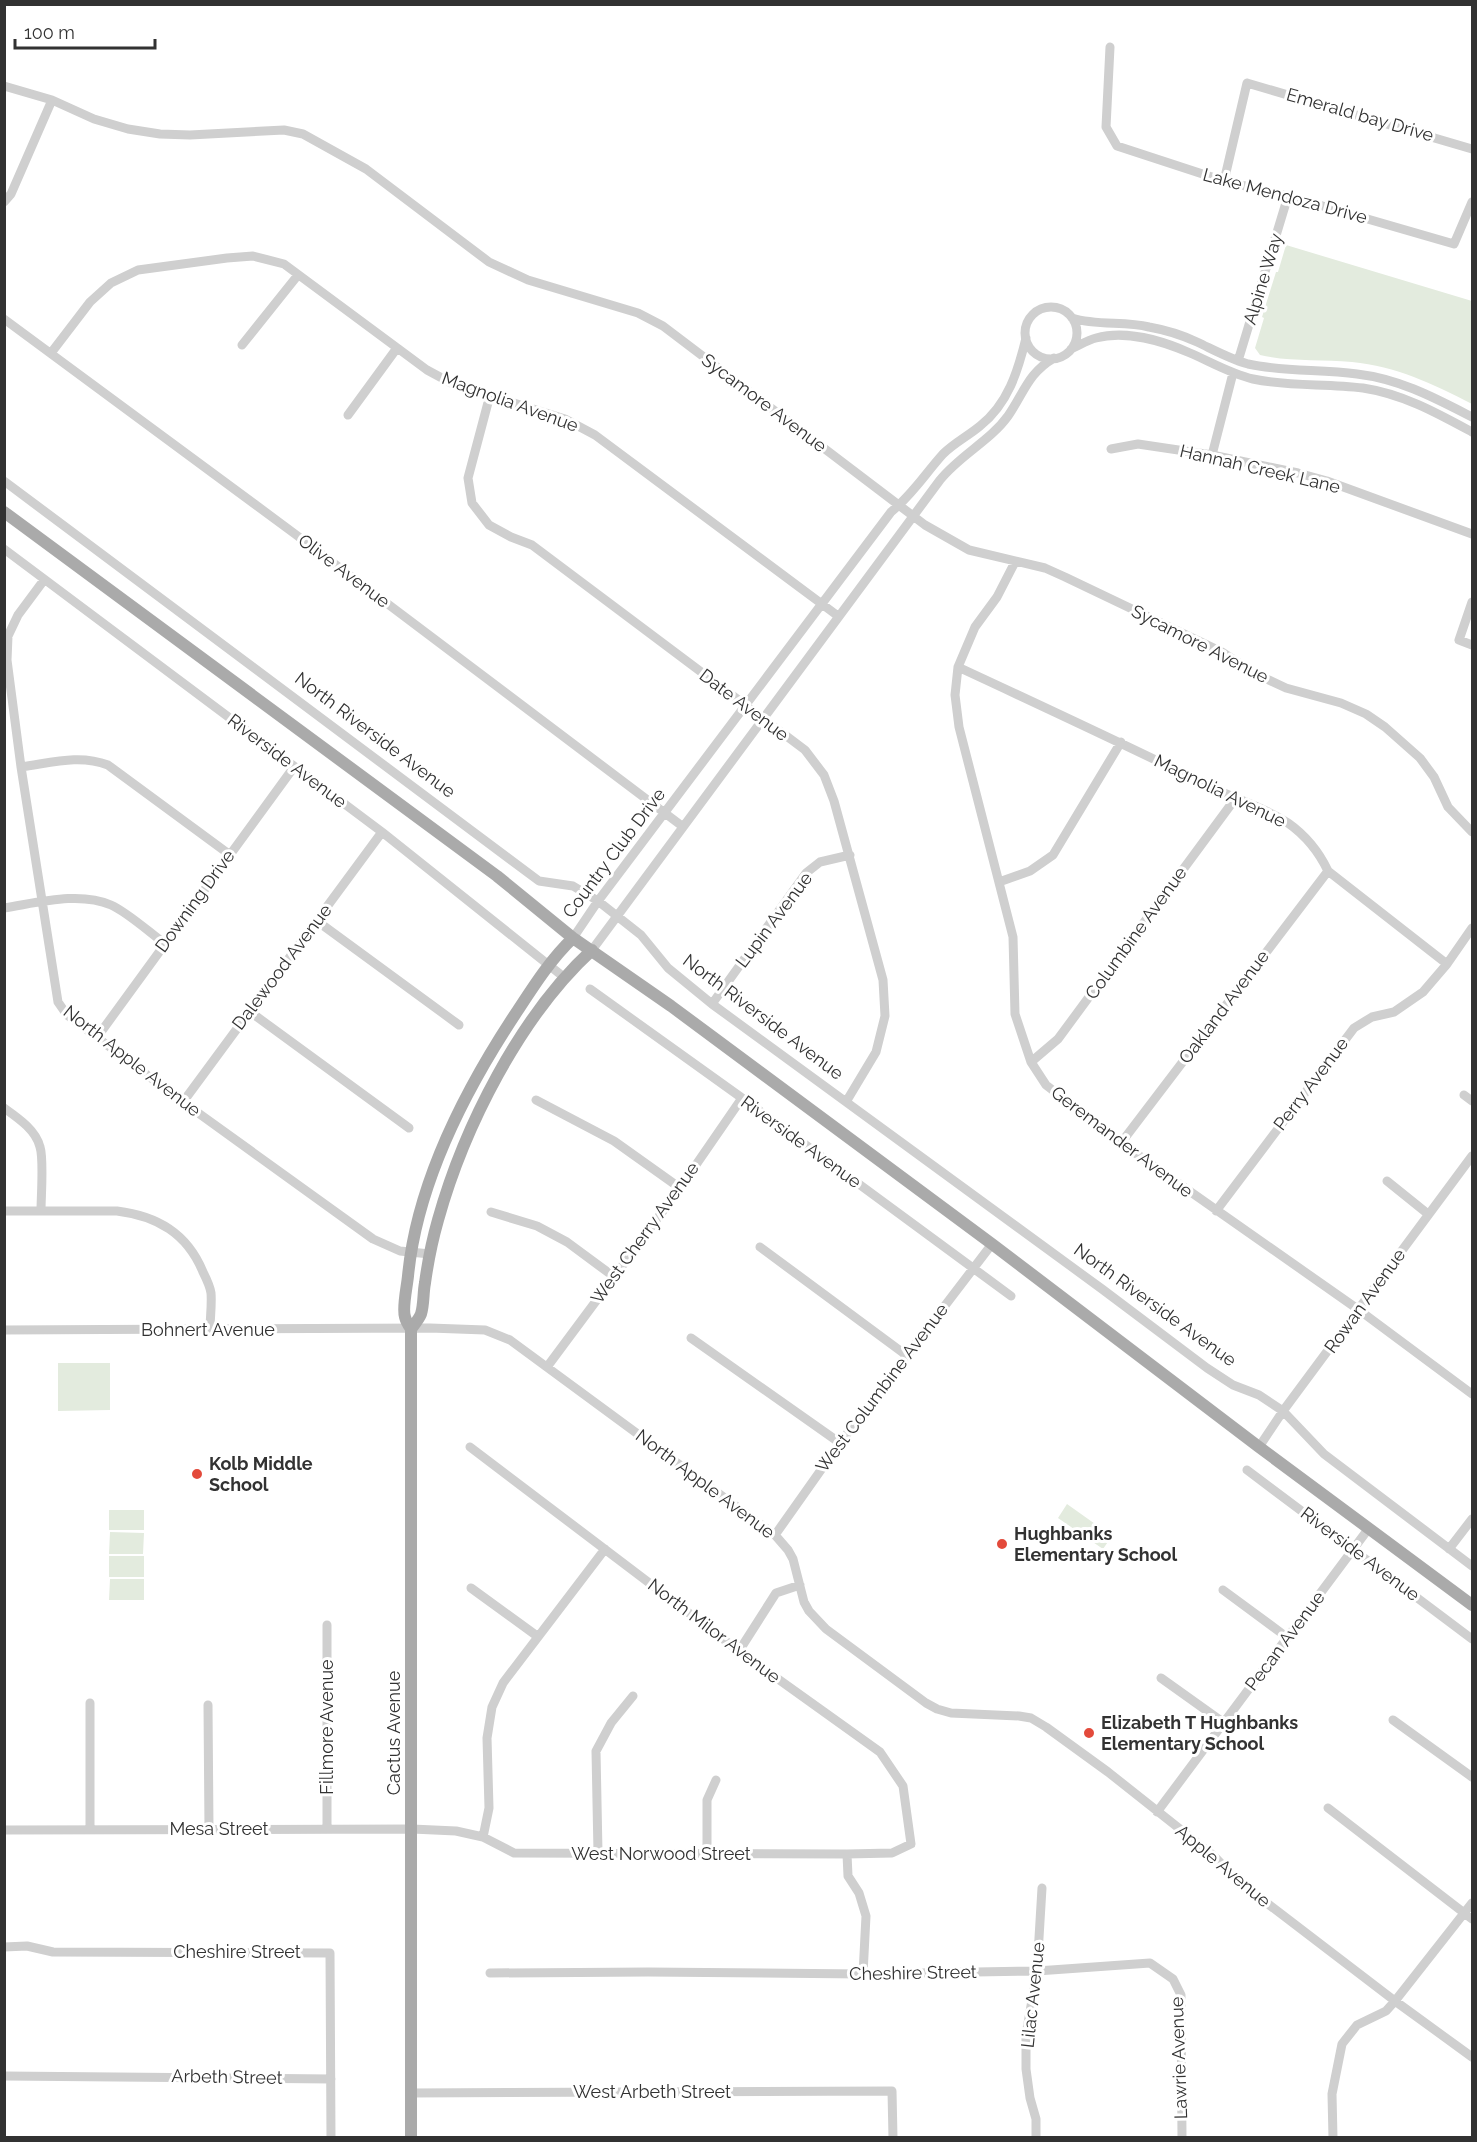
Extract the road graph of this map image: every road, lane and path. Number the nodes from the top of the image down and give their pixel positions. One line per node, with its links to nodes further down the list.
1 (1110, 47): 5 (street, Lake Mendoza Drive)
2 (4, 86): 3 (street, Sycamore Avenue)
3 (52, 100): 7 (street); 27 (street, Sycamore Avenue)
4 (1473, 149): 5 (street, Emerald bay Drive)
5 (1224, 181): 6 (street, Lake Mendoza Drive)
6 (1288, 196): 8 (street, Lake Mendoza Drive); 18 (street, Alpine Way)
7 (4, 202)
8 (1473, 202)
9 (298, 275): 13 (street); 14 (street, Magnolia Avenue); 16 (street, Magnolia Avenue)
10 (1072, 318): 12 (street); 15 (street); 18 (street)
11 (4, 319): 16 (street, Olive Avenue)
12 (1026, 338): 17 (street); 27 (street, Country Club Drive)
13 (243, 345)
14 (398, 348): 20 (street, Magnolia Avenue); 21 (street)
15 (1071, 349): 17 (street); 19 (street)
16 (51, 353): 46 (street, Olive Avenue)
17 (1054, 358): 29 (street)
18 (1238, 361): 22 (street)
19 (1233, 373): 23 (street); 25 (street)
20 (490, 395): 35 (street, Magnolia Avenue); 39 (street, Date Avenue)
21 (348, 415)
22 (1473, 417)
23 (1473, 432)
24 (1112, 449): 25 (street, Hannah Creek Lane)
25 (1212, 455): 30 (street, Hannah Creek Lane)
26 (4, 481): 54 (street, North Riverside Avenue)
27 (900, 505): 29 (street, Sycamore Avenue); 35 (street, Country Club Drive)
28 (4, 512): 60 (main road)
29 (914, 516): 32 (street, Sycamore Avenue); 36 (street)
30 (1473, 534)
31 (4, 549): 33 (street, Riverside Avenue)
32 (1015, 562): 38 (street, Geremander Avenue); 49 (street, Sycamore Avenue)
33 (44, 580): 40 (street, North Apple Avenue); 44 (street, Riverside Avenue)
34 (1473, 602): 37 (street)
35 (822, 605): 36 (street, Magnolia Avenue); 39 (street, Country Club Drive)
36 (838, 616): 41 (street)
37 (1473, 645)
38 (958, 667): 42 (street, Magnolia Avenue); 53 (street, Geremander Avenue)
39 (745, 705): 41 (street, Date Avenue); 46 (street, Country Club Drive)
40 (8, 706): 43 (street, North Apple Avenue)
41 (762, 718): 47 (street); 51 (street, Date Avenue)
42 (1121, 742): 45 (street, Magnolia Avenue); 53 (street)
43 (21, 767): 50 (street); 55 (street, North Apple Avenue)
44 (294, 767): 48 (street, Riverside Avenue); 50 (street, Downing Drive)
45 (1235, 799): 52 (street, Magnolia Avenue); 71 (street, Columbine Avenue)
46 (665, 814): 47 (street, Olive Avenue); 54 (street, Country Club Drive)
47 (682, 826): 57 (street)
48 (382, 832): 58 (street, Dalewood Avenue); 64 (street, Riverside Avenue)
49 (1473, 832)
50 (229, 854): 61 (street, Downing Drive)
51 (850, 855): 67 (street, Lupin Avenue); 77 (street, Date Avenue)
52 (1328, 871): 63 (street, Magnolia Avenue); 80 (street, Oakland Avenue)
53 (999, 882): 71 (street, Geremander Avenue)
54 (598, 901): 57 (street, North Riverside Avenue); 60 (street, Country Club Drive)
55 (41, 903): 56 (street); 61 (street); 70 (street, North Apple Avenue)
56 (4, 908)
57 (617, 916): 62 (street); 67 (street, North Riverside Avenue)
58 (317, 921): 68 (street, Dalewood Avenue); 69 (street)
59 (1473, 928): 63 (street, Perry Avenue)
60 (573, 938): 62 (main road); 64 (main road, Country Club Drive)
61 (164, 943): 70 (street, Downing Drive)
62 (591, 950): 65 (main road); 89 (main road)
63 (1447, 964): 86 (street, Perry Avenue)
64 (549, 965): 65 (street, Riverside Avenue); 91 (main road, Country Club Drive)
65 (565, 978): 92 (main road)
66 (590, 989): 73 (street, Riverside Avenue)
67 (712, 1004): 77 (street, North Riverside Avenue)
68 (249, 1011): 76 (street, Dalewood Avenue); 79 (street)
69 (459, 1025)
70 (98, 1036): 76 (street, North Apple Avenue)
71 (1031, 1062): 80 (street, Geremander Avenue)
72 (1464, 1095): 75 (street)
73 (742, 1098): 83 (street, West Cherry Avenue); 93 (street, Riverside Avenue)
74 (536, 1100): 83 (street)
75 (1473, 1101)
76 (183, 1102): 91 (street, North Apple Avenue)
77 (846, 1102): 104 (street, North Riverside Avenue)
78 (4, 1108): 84 (street)
79 (409, 1128)
80 (1121, 1143): 86 (street, Geremander Avenue)
81 (1473, 1156): 88 (street, Rowan Avenue)
82 (1387, 1181): 88 (street)
83 (680, 1188): 94 (street, West Cherry Avenue)
84 (41, 1210): 85 (street); 99 (street)
85 (4, 1211)
86 (1216, 1211): 96 (street, Geremander Avenue)
87 (492, 1212): 94 (street)
88 (1428, 1214): 96 (street, Rowan Avenue)
89 (992, 1244): 93 (street, West Columbine Avenue); 107 (main road)
90 (760, 1247): 101 (street)
91 (410, 1252): 92 (street, North Apple Avenue); 97 (main road, Country Club Drive)
92 (430, 1254): 97 (main road)
93 (972, 1268): 95 (street, Riverside Avenue); 101 (street, West Columbine Avenue)
94 (613, 1276): 102 (street, West Cherry Avenue)
95 (1011, 1296)
96 (1359, 1310): 103 (street, Geremander Avenue); 104 (street, Rowan Avenue)
97 (411, 1329): 99 (street, Bohnert Avenue); 102 (street, North Apple Avenue); 139 (main road, Cactus Avenue)
98 (4, 1330): 99 (street, Bohnert Avenue)
99 (210, 1330)
100 (690, 1338): 105 (street)
101 (906, 1355): 105 (street, West Columbine Avenue)
102 (547, 1367): 111 (street, North Apple Avenue)
103 (1473, 1394)
104 (1284, 1412): 107 (street, Rowan Avenue); 114 (street, North Riverside Avenue)
105 (840, 1443): 111 (street, West Columbine Avenue)
106 (470, 1447): 112 (street, North Milor Avenue)
107 (1259, 1448): 110 (main road)
108 (1247, 1470): 113 (street, Riverside Avenue)
109 (1473, 1519): 114 (street)
110 (1369, 1528): 113 (street, Pecan Avenue); 119 (main road)
111 (775, 1534): 116 (street, North Apple Avenue)
112 (605, 1549): 121 (street); 124 (street, North Milor Avenue)
113 (1353, 1549): 122 (street, Pecan Avenue); 123 (street, Riverside Avenue)
114 (1449, 1549): 115 (street, North Riverside Avenue)
115 (1473, 1566)
116 (800, 1585): 124 (street); 131 (street, North Apple Avenue)
117 (471, 1588): 121 (street)
118 (1223, 1590): 122 (street)
119 (1473, 1605)
120 (327, 1625): 138 (street, Fillmore Avenue)
121 (537, 1636): 141 (street)
122 (1288, 1638): 130 (street, Pecan Avenue)
123 (1473, 1639)
124 (739, 1651): 142 (street, North Milor Avenue)
125 (1161, 1678): 130 (street)
126 (633, 1696): 143 (street)
127 (90, 1703): 136 (street)
128 (208, 1705): 137 (street)
129 (1393, 1720): 132 (street)
130 (1224, 1723): 135 (street, Pecan Avenue)
131 (1108, 1772): 135 (street, Apple Avenue)
132 (1473, 1777)
133 (716, 1780): 144 (street)
134 (1328, 1808): 148 (street)
135 (1157, 1812): 154 (street, Apple Avenue)
136 (90, 1829): 137 (street, Mesa Street); 140 (street, Mesa Street)
137 (209, 1829): 138 (street, Mesa Street)
138 (327, 1829): 139 (street, Mesa Street)
139 (412, 1829): 141 (street, West Norwood Street); 158 (main road, Cactus Avenue)
140 (4, 1830)
141 (483, 1837): 143 (street, West Norwood Street)
142 (911, 1844): 145 (street, West Norwood Street)
143 (598, 1853): 144 (street, West Norwood Street)
144 (707, 1854): 145 (street, West Norwood Street)
145 (847, 1854): 152 (street)
146 (1042, 1888): 150 (street, Lilac Avenue)
147 (1473, 1903): 148 (street)
148 (1469, 1916): 154 (street)
149 (4, 1947): 157 (street, Cheshire Street)
150 (1036, 1971): 152 (street, Cheshire Street); 153 (street, Cheshire Street); 162 (street, Lilac Avenue)
151 (490, 1973): 152 (street, Cheshire Street)
152 (863, 1974)
153 (1173, 1979): 163 (street, Lawrie Avenue)
154 (1395, 2001): 155 (street); 164 (street)
155 (1473, 2057)
156 (4, 2076): 157 (street, Arbeth Street)
157 (331, 2079): 159 (street)
158 (411, 2093): 160 (main road, Cactus Avenue); 161 (street, West Arbeth Street)
159 (331, 2138)
160 (411, 2138)
161 (893, 2138)
162 (1036, 2138)
163 (1182, 2138)
164 (1333, 2138)

